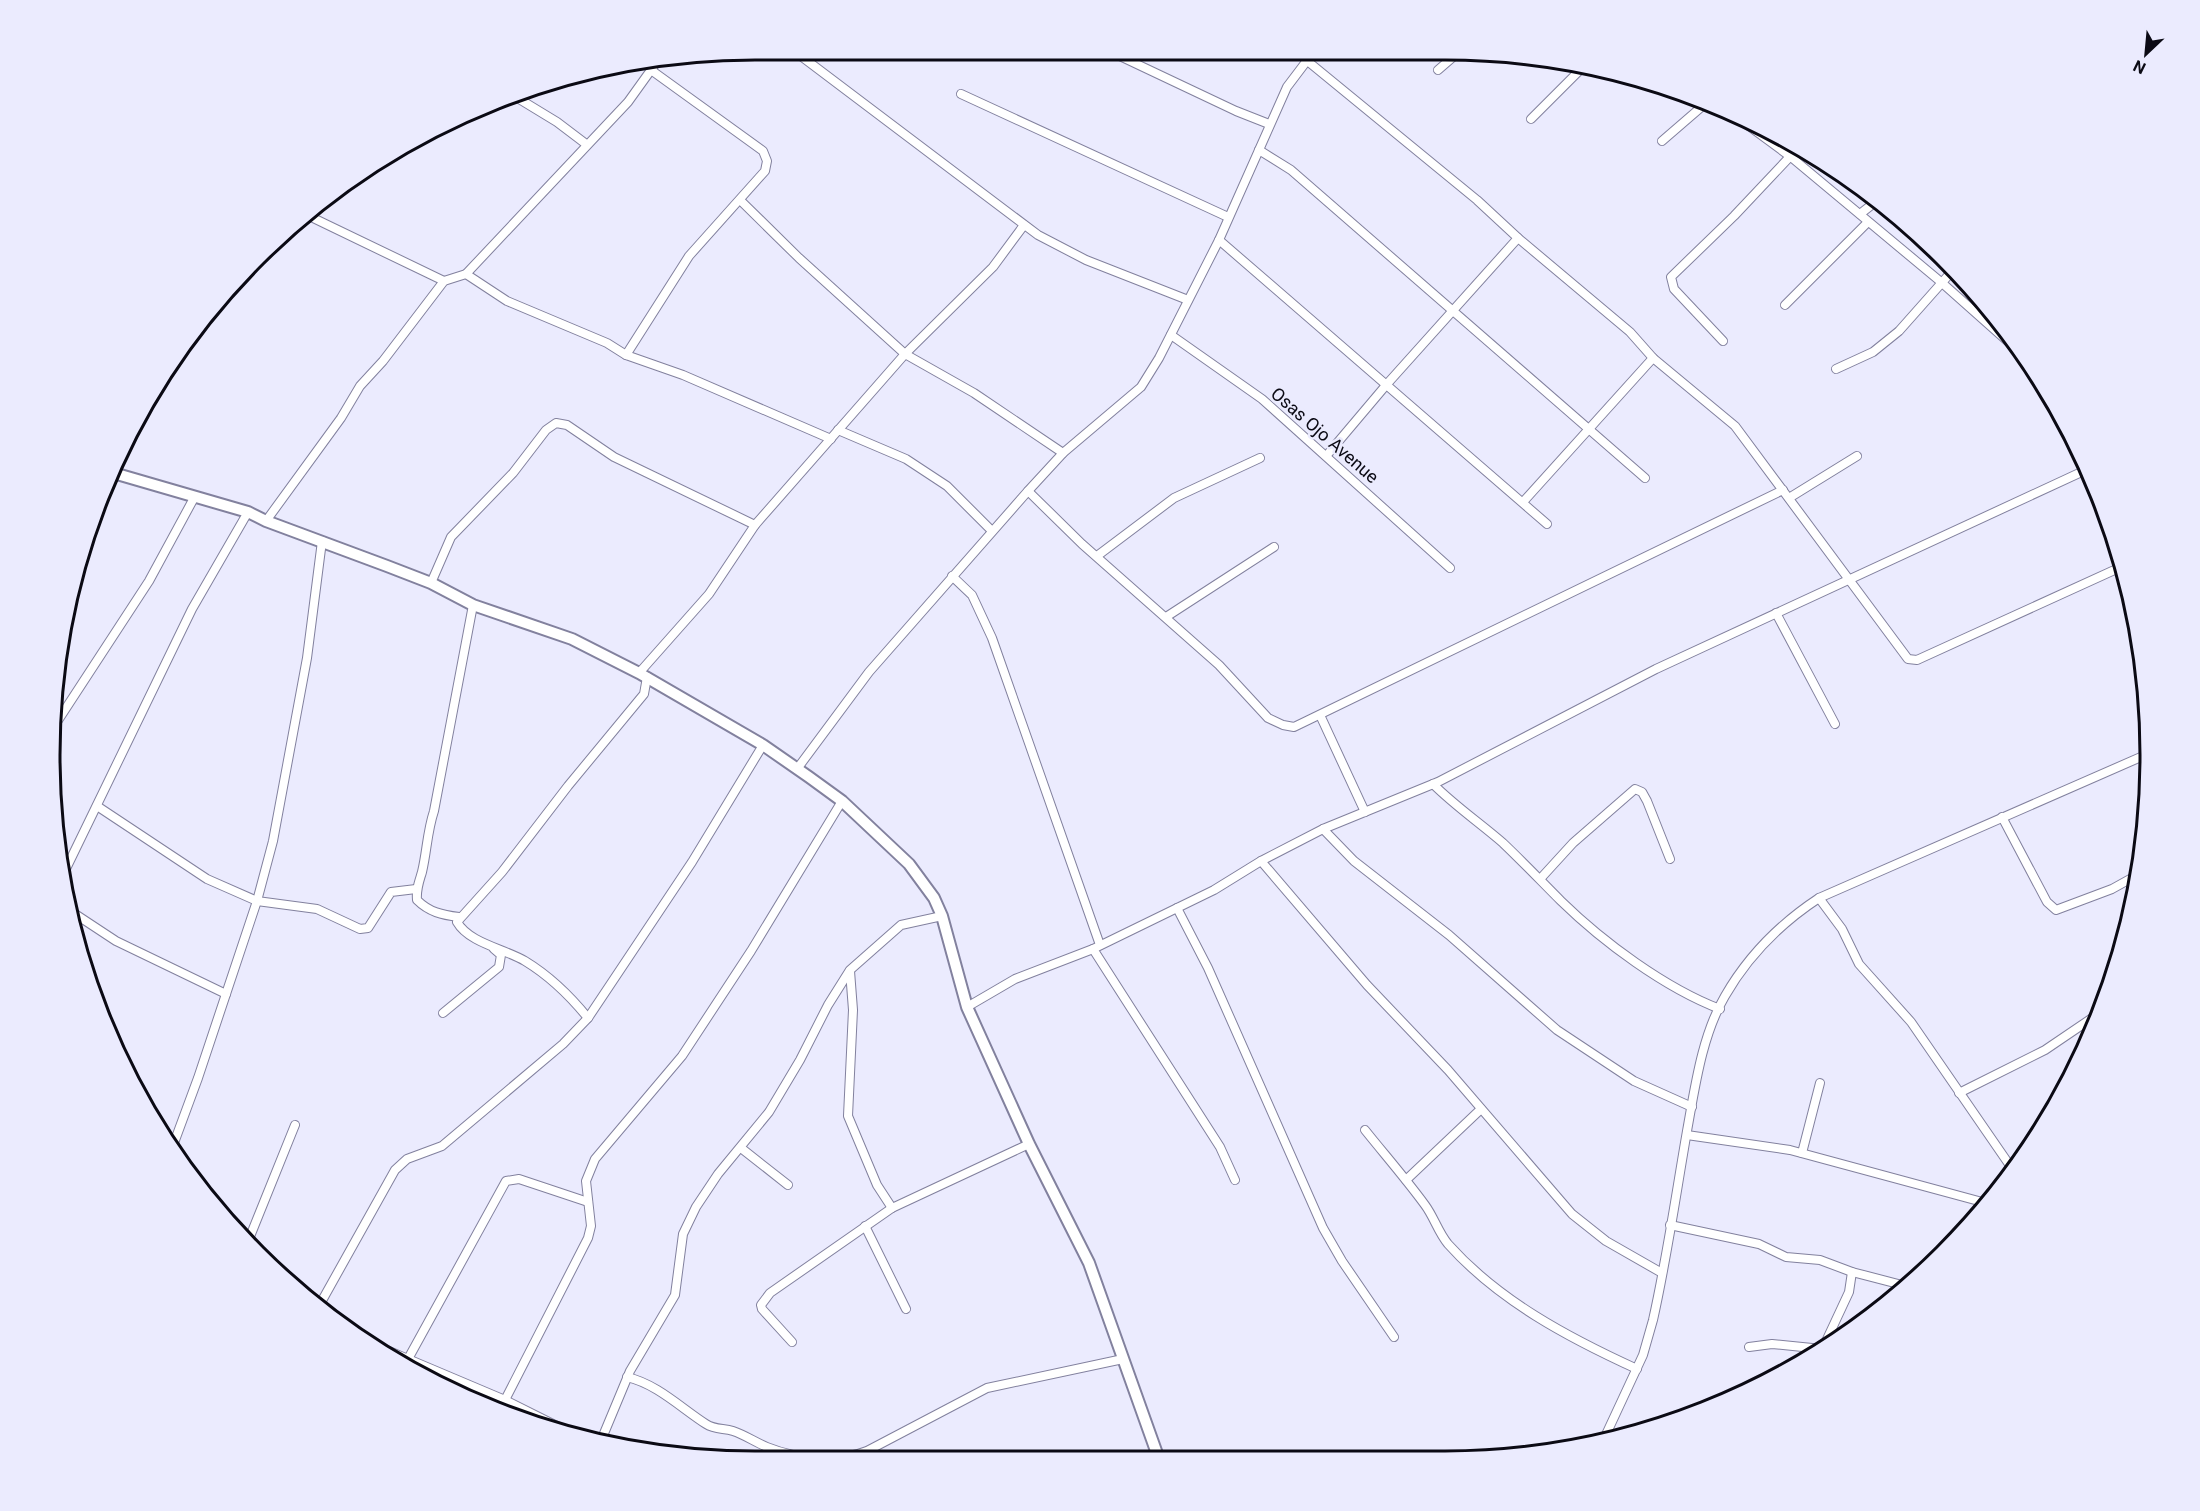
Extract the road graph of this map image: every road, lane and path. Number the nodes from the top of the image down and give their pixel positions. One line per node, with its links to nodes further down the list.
1 (806, 60): 27 (street)
2 (1128, 60): 14 (street)
3 (1305, 60): 14 (street)
4 (1308, 60): 28 (street)
5 (1449, 60): 8 (street)
6 (656, 67): 21 (street)
7 (653, 68): 17 (street)
8 (1438, 70)
9 (1577, 73): 13 (street)
10 (961, 94): 24 (street)
11 (522, 101): 17 (street)
12 (1699, 109): 15 (street)
13 (1531, 119)
14 (1269, 124): 18 (street)
15 (1662, 141)
16 (1770, 141): 20 (street)
17 (586, 144): 30 (street)
18 (1259, 150): 24 (street); 36 (street)
19 (1794, 154): 20 (street)
20 (1791, 157): 23 (street); 39 (street)
21 (740, 200): 40 (street); 41 (street)
22 (1870, 206): 23 (street)
23 (1860, 214): 26 (street)
24 (1228, 218): 29 (street)
25 (314, 219): 32 (street)
26 (1867, 223): 33 (street); 35 (street)
27 (1023, 225): 34 (street); 40 (street)
28 (1518, 238): 36 (street); 42 (street)
29 (1219, 240): 34 (street); 44 (street)
30 (465, 274): 32 (street); 41 (street)
31 (1947, 276): 33 (street)
32 (444, 281): 61 (street)
33 (1941, 282): 37 (street); 43 (street)
34 (1188, 300): 38 (street)
35 (1785, 305)
36 (1453, 309): 44 (street); 45 (street)
37 (1989, 323)
38 (1171, 335): 48 (street); 49 (street, Osas Ojo Avenue)
39 (1723, 341)
40 (905, 354): 46 (street); 48 (street)
41 (626, 355): 47 (street)
42 (1653, 358): 45 (street); 55 (street)
43 (1836, 369)
44 (1387, 384): 49 (street); 59 (street)
45 (1590, 428): 54 (street); 59 (street)
46 (838, 430): 47 (street); 64 (street)
47 (831, 440): 63 (street)
48 (1063, 453): 56 (street)
49 (1327, 455): 68 (street, Osas Ojo Avenue)
50 (1857, 456): 58 (street)
51 (1260, 458): 67 (street)
52 (2080, 473): 71 (street)
53 (120, 475): 57 (street)
54 (1645, 478)
55 (1783, 490): 58 (street); 77 (street)
56 (1028, 491): 64 (street); 67 (street)
57 (194, 498): 60 (street); 78 (street)
58 (1789, 498): 71 (street)
59 (1523, 502): 62 (street)
60 (248, 512): 61 (street); 85 (street)
61 (266, 521): 65 (street)
62 (1547, 524)
63 (755, 525): 72 (street); 76 (street)
64 (992, 531): 70 (street)
65 (322, 541): 72 (street); 96 (street)
66 (1274, 547): 75 (street)
67 (1097, 556): 75 (street)
68 (1450, 568)
69 (2114, 570): 71 (street)
70 (952, 576): 82 (street); 102 (street)
71 (1848, 579): 74 (street)
72 (431, 583): 73 (street)
73 (473, 605): 76 (street); 94 (street)
74 (1776, 613): 79 (street); 83 (street)
75 (1166, 617): 77 (street)
76 (643, 675): 80 (street); 100 (street)
77 (1320, 715): 86 (street)
78 (61, 716)
79 (1834, 723)
80 (764, 745): 82 (street); 108 (street)
81 (2140, 757): 87 (street)
82 (797, 769): 84 (street)
83 (1433, 784): 86 (street); 92 (street)
84 (842, 801): 98 (street); 126 (street)
85 (97, 806): 91 (street); 96 (street)
86 (1365, 812): 88 (street)
87 (2002, 817): 93 (street); 95 (street)
88 (1323, 829): 90 (street); 112 (street)
89 (1670, 860): 92 (street)
90 (1261, 861): 97 (street); 113 (street)
91 (69, 863)
92 (1541, 878): 106 (street)
93 (2129, 880)
94 (416, 889): 96 (street); 100 (street)
95 (1819, 898): 106 (street); 111 (street)
96 (257, 901): 104 (street)
97 (1177, 908): 102 (street); 137 (street)
98 (942, 916): 103 (street); 105 (street)
99 (79, 917): 104 (street)
100 (459, 917): 101 (street)
101 (489, 944): 107 (street); 108 (street)
102 (1097, 947): 105 (street); 122 (street)
103 (850, 970): 119 (street); 127 (street)
104 (226, 994): 117 (street)
105 (967, 1007): 118 (street)
106 (1720, 1009): 112 (street)
107 (443, 1013)
108 (588, 1018): 134 (street)
109 (2087, 1021): 111 (street)
110 (1820, 1083): 120 (street)
111 (1959, 1093): 121 (street)
112 (1692, 1107): 116 (street)
113 (1481, 1109): 123 (street); 132 (street)
114 (295, 1125): 130 (street)
115 (1365, 1130): 123 (street)
116 (1687, 1135): 120 (street); 128 (street)
117 (175, 1139)
118 (1029, 1144): 127 (street); 142 (street)
119 (741, 1148): 124 (street); 145 (street)
120 (1802, 1153): 125 (street)
121 (2008, 1163)
122 (1235, 1180)
123 (1406, 1180): 144 (street)
124 (788, 1185)
125 (1978, 1201)
126 (588, 1202): 141 (street); 146 (street)
127 (892, 1208): 129 (street)
128 (1670, 1225): 131 (street); 132 (street)
129 (865, 1226): 135 (street); 138 (street)
130 (251, 1233)
131 (1852, 1272): 133 (street); 136 (street)
132 (1662, 1273): 144 (street)
133 (1896, 1284)
134 (323, 1299)
135 (906, 1309)
136 (1828, 1336)
137 (1394, 1337)
138 (792, 1342)
139 (1749, 1347): 140 (street)
140 (1808, 1348)
141 (408, 1359)
142 (1123, 1359): 151 (street); 152 (street)
143 (418, 1363): 146 (street)
144 (1637, 1369): 148 (street)
145 (627, 1377): 149 (street); 150 (street)
146 (505, 1400): 147 (street)
147 (535, 1415)
148 (1608, 1431)
149 (604, 1434)
150 (781, 1451)
151 (863, 1451)
152 (1156, 1451)

